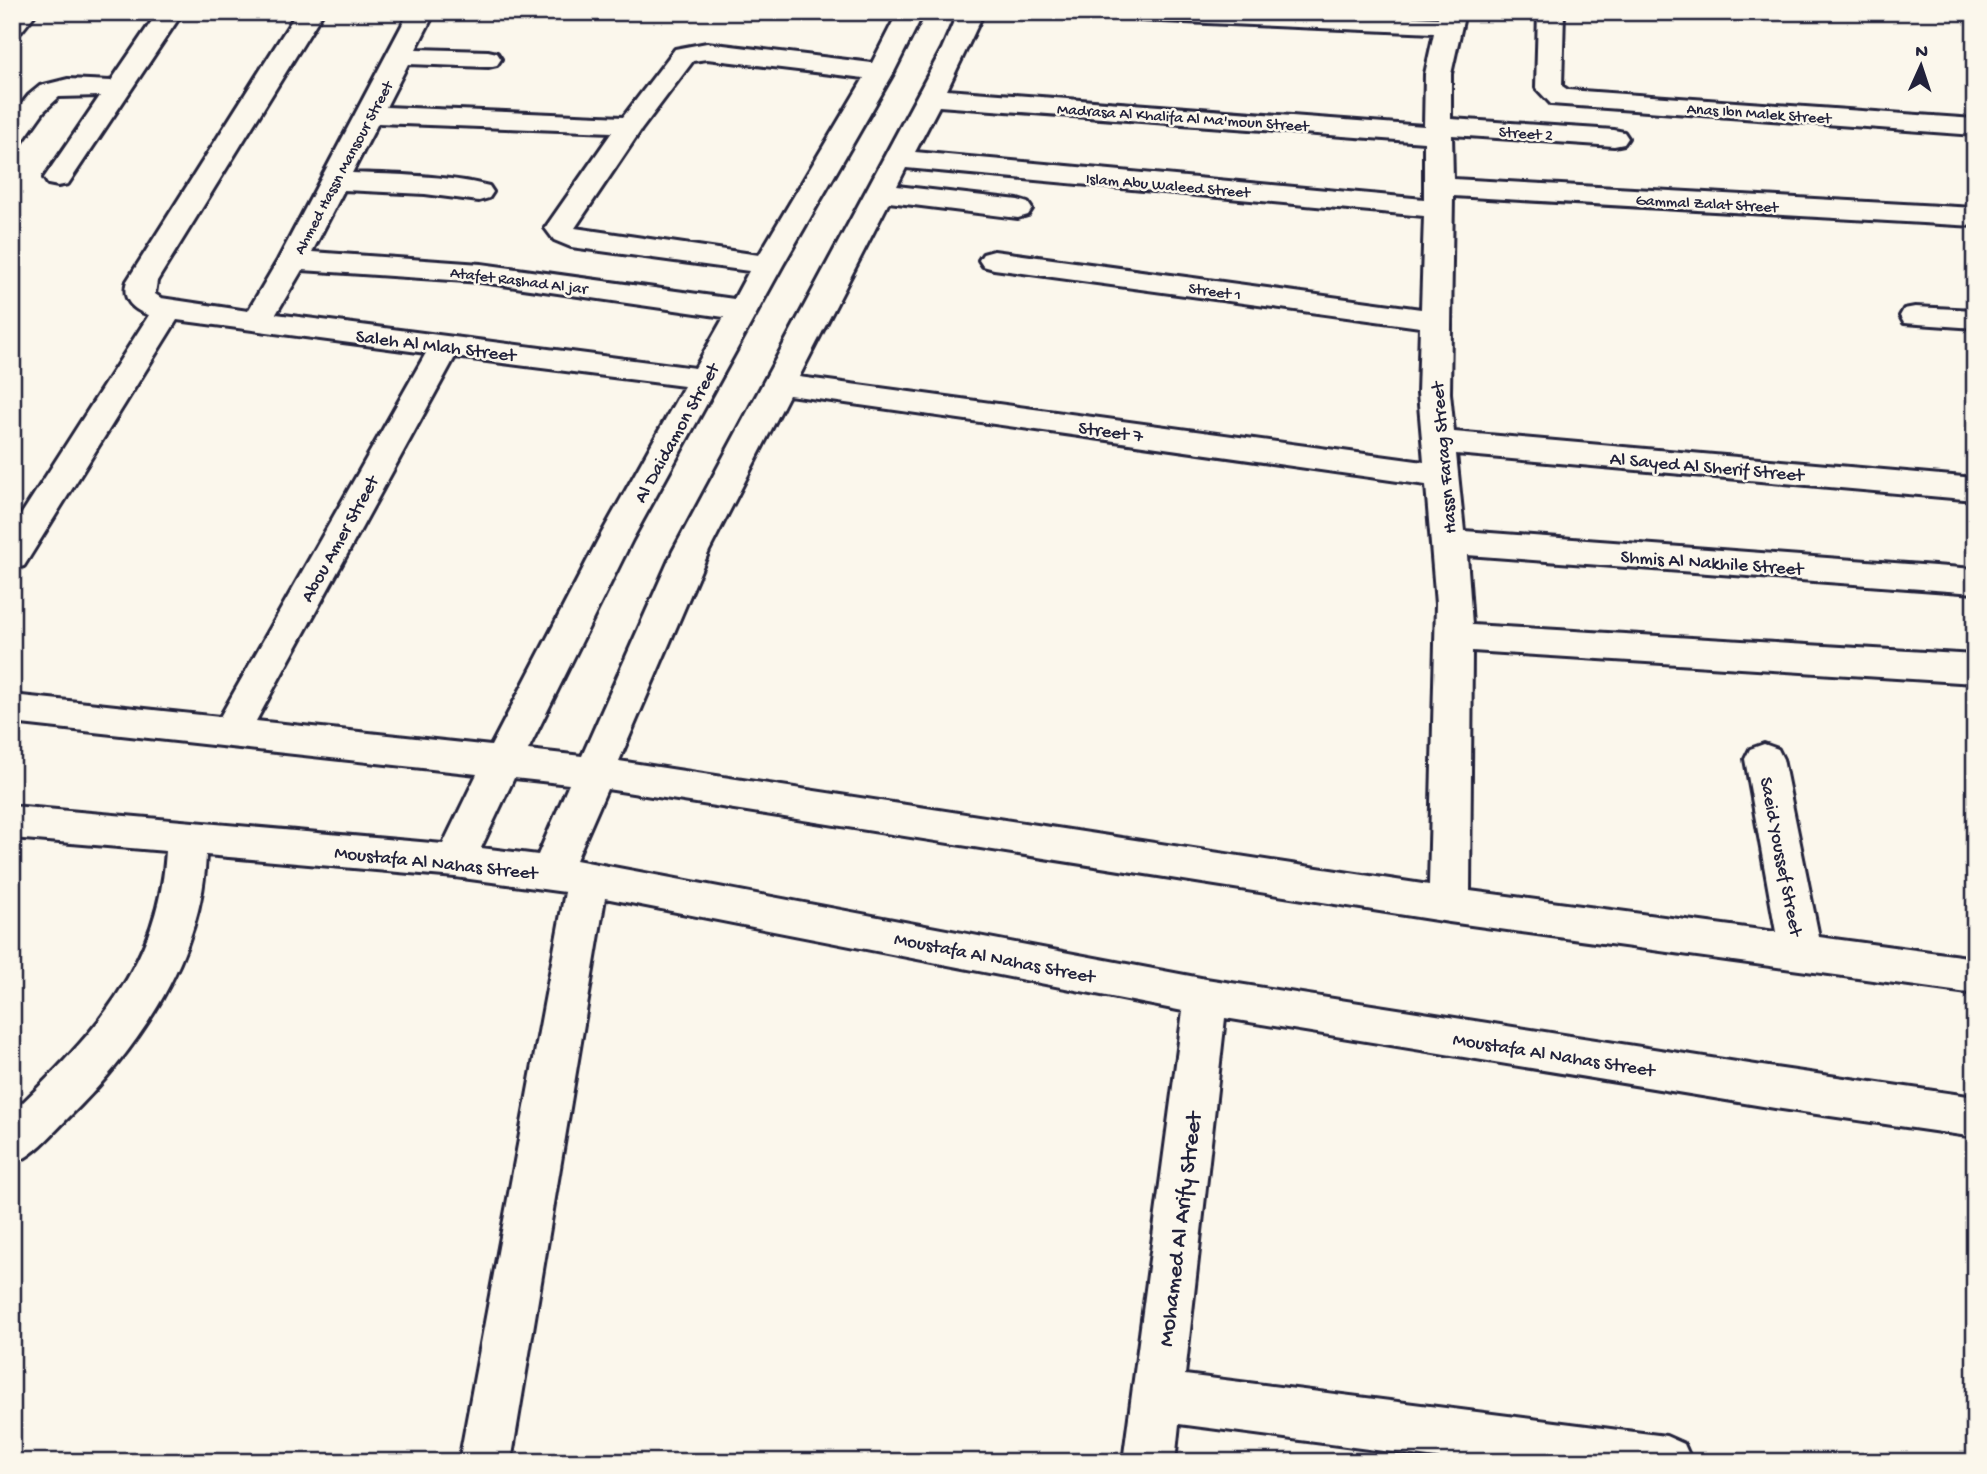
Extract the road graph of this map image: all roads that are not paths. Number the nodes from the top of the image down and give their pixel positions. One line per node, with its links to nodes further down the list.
1 (24, 12): 10 (street)
2 (171, 12): 14 (street)
3 (310, 12): 33 (street)
4 (422, 12): 11 (street, Ahmed Hassn Mansour Street)
5 (911, 12): 13 (street, Al Daidamon Street)
6 (971, 12): 15 (street)
7 (1139, 12): 9 (street)
8 (1550, 12): 18 (street, Anas Ibn Malek Street)
9 (1451, 19): 19 (street, Hassn Farag Street)
10 (12, 27)
11 (400, 56): 12 (street); 16 (street, Ahmed Hassn Mansour Street)
12 (488, 59)
13 (881, 72): 17 (street); 32 (street, Al Daidamon Street)
14 (118, 89): 20 (street); 23 (street)
15 (929, 97): 19 (street, Madrasa Al Khalifa Al Ma'moun Street); 22 (street)
16 (369, 115): 17 (street); 24 (street, Ahmed Hassn Mansour Street)
17 (631, 125): 32 (street)
18 (1975, 127)
19 (1438, 130): 21 (street, Street 2); 27 (street, Hassn Farag Street)
20 (12, 136)
21 (1614, 138)
22 (897, 159): 26 (street); 27 (street, Islam Abu Waleed Street)
23 (58, 178)
24 (334, 181): 25 (street); 30 (street, Ahmed Hassn Mansour Street)
25 (479, 192)
26 (880, 192): 28 (street); 41 (street)
27 (1439, 198): 29 (street, Gammal Zalat Street); 36 (street, Hassn Farag Street)
28 (1018, 209)
29 (1975, 217)
30 (293, 260): 34 (street, Atafet Rashad Al jar); 38 (street, Ahmed Hassn Mansour Street)
31 (994, 260): 36 (street, Street 1)
32 (768, 265): 34 (street, Al Daidamon Street)
33 (168, 310): 38 (street, Saleh Al Mlah Street); 46 (street)
34 (743, 310): 40 (street, Al Daidamon Street)
35 (1915, 316): 37 (street)
36 (1436, 320): 42 (street, Hassn Farag Street)
37 (1975, 320)
38 (257, 321): 39 (street, Saleh Al Mlah Street)
39 (446, 346): 40 (street, Saleh Al Mlah Street); 51 (street, Abou Amer Street)
40 (705, 379): 53 (street, Al Daidamon Street)
41 (779, 384): 43 (street, Street 7); 54 (street)
42 (1440, 442): 43 (street, Hassn Farag Street); 44 (street, Al Sayed Al Sherif Street)
43 (1443, 477): 45 (street, Hassn Farag Street)
44 (1975, 489)
45 (1449, 541): 47 (street, Shmis Al Nakhile Street); 48 (street, Hassn Farag Street)
46 (12, 557)
47 (1975, 581)
48 (1454, 637): 49 (street); 59 (street, Hassn Farag Street)
49 (1975, 669)
50 (12, 709): 51 (street)
51 (231, 731): 53 (street)
52 (1764, 759): 60 (street, Saeid Youssef Street)
53 (503, 761): 54 (street); 57 (street, Al Daidamon Street)
54 (594, 772): 58 (street); 59 (street)
55 (12, 822): 56 (street, Moustafa Al Nahas Street)
56 (187, 836): 57 (street, Moustafa Al Nahas Street); 64 (street)
57 (456, 861): 58 (street, Moustafa Al Nahas Street)
58 (569, 876): 62 (street, Moustafa Al Nahas Street); 66 (street)
59 (1449, 905): 60 (street)
60 (1801, 953): 61 (street)
61 (1975, 976)
62 (1206, 997): 63 (street, Moustafa Al Nahas Street); 65 (street, Mohamed Al Arify Street)
63 (1975, 1116)
64 (12, 1143)
65 (1157, 1396): 67 (street, Mohamed Al Arify Street); 68 (street)
66 (485, 1462)
67 (1149, 1462)
68 (1667, 1462)

